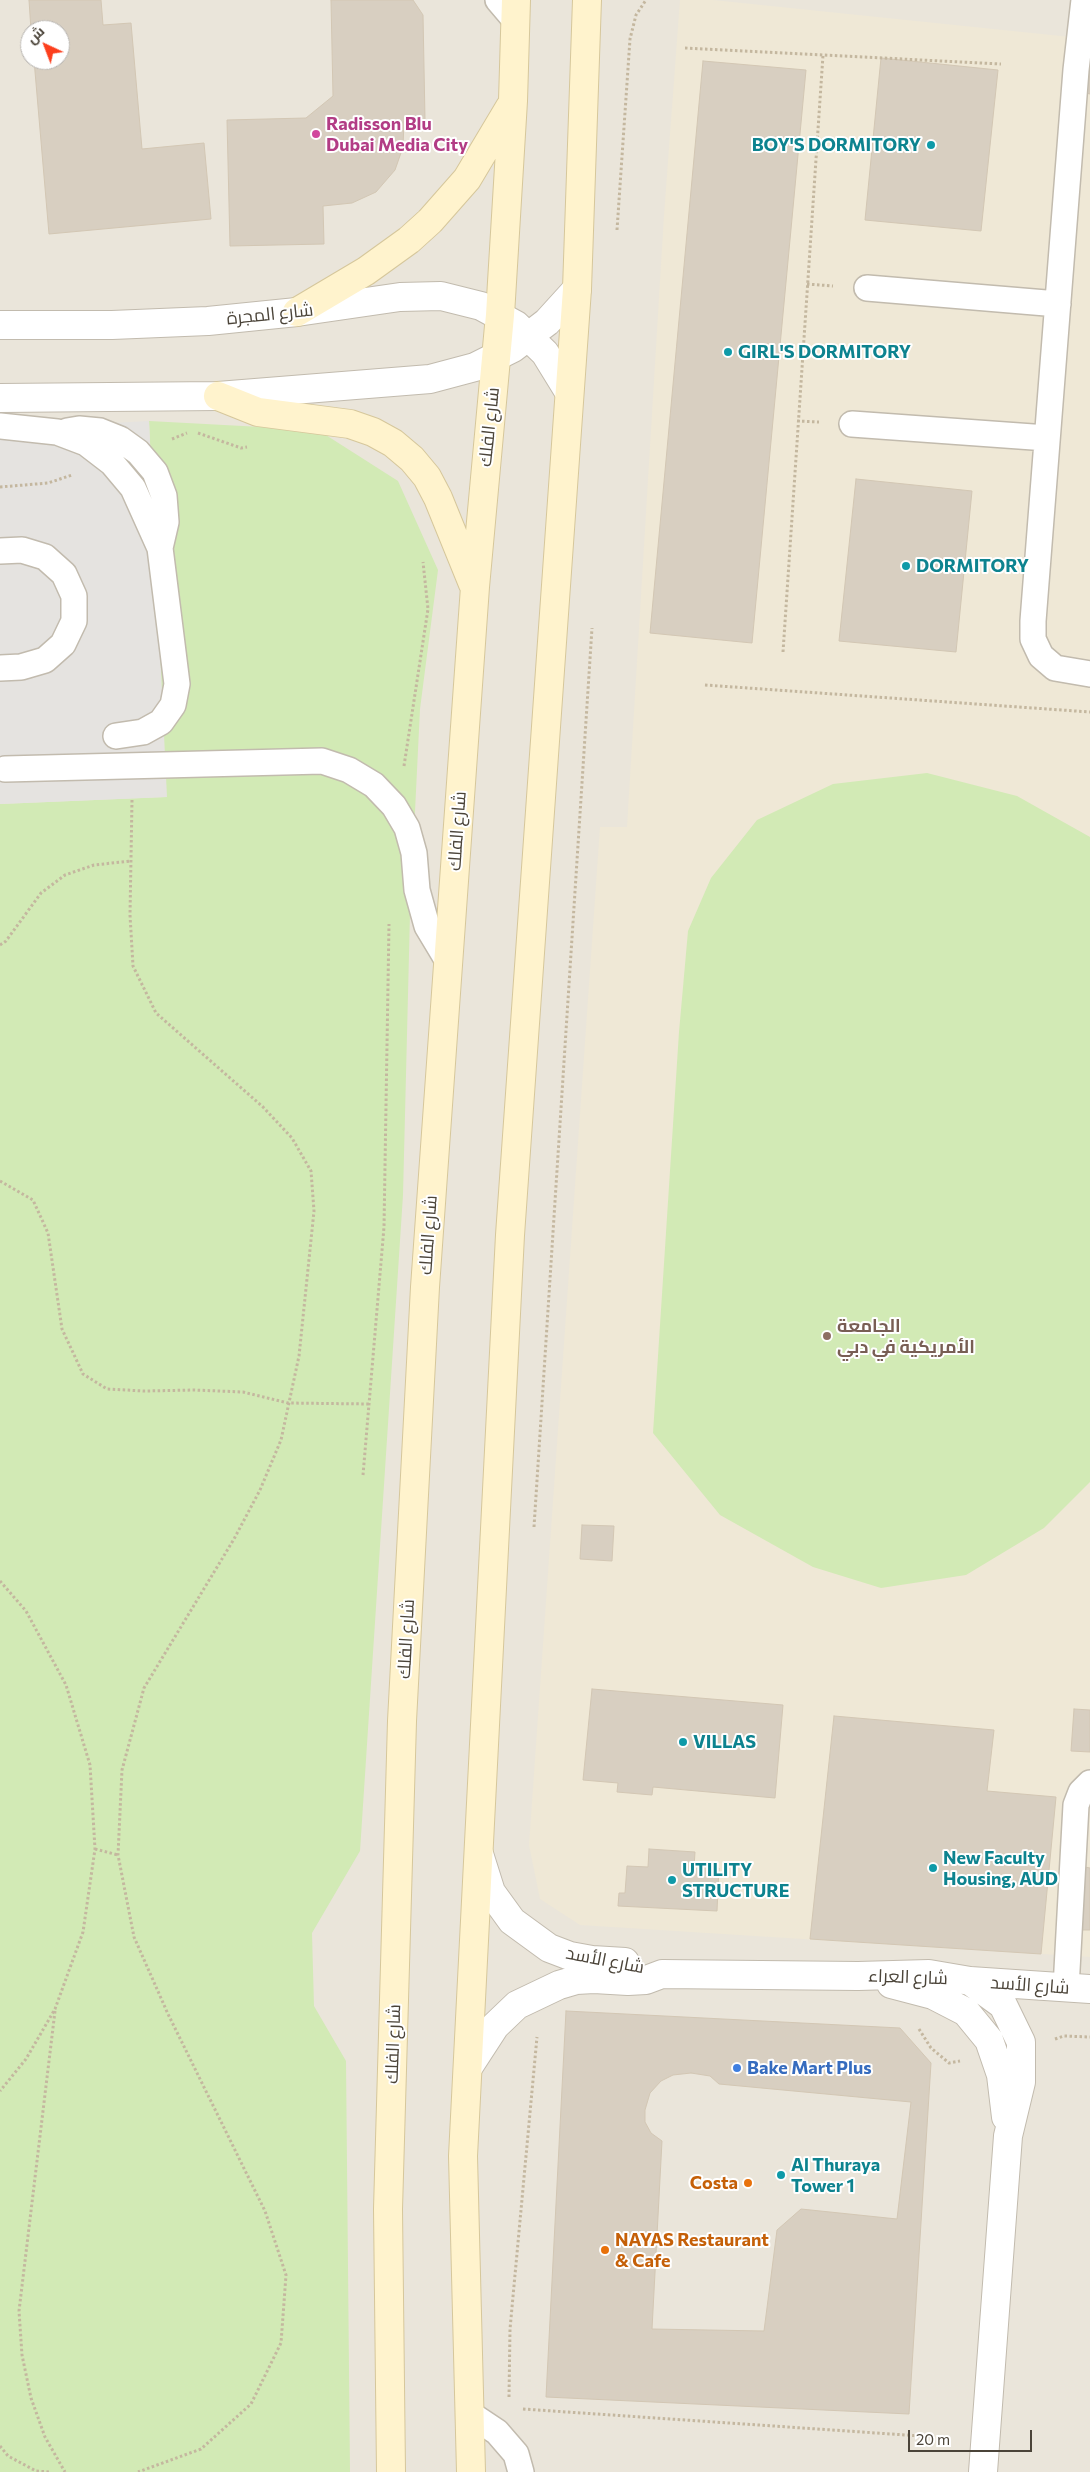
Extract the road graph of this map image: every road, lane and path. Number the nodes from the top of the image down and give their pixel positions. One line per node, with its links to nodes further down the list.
1 (646, 0): 10 (path)
2 (1084, 0): 9 (lane)
3 (590, 3): 11 (street)
4 (510, 7): 8 (street, شارع الفلك)
5 (685, 48): 6 (path)
6 (823, 55): 7 (path); 35 (path)
7 (1001, 64)
8 (513, 102): 14 (street); 15 (street, شارع الفلك)
9 (1081, 119): 13 (lane)
10 (617, 238)
11 (576, 288): 17 (street); 19 (street)
12 (867, 288): 13 (lane)
13 (1058, 304): 25 (lane)
14 (297, 312): 15 (street, شارع المجرة); 16 (street, شارع المجرة)
15 (500, 315): 17 (street, شارع المجرة); 18 (street, شارع الفلك)
16 (5, 321)
17 (530, 336): 18 (street); 19 (street, شارع المجرة)
18 (496, 357): 20 (street); 33 (street, شارع الفلك)
19 (568, 392): 56 (street)
20 (218, 396): 21 (street); 33 (street)
21 (0, 398)
22 (852, 424): 25 (lane)
23 (0, 426): 24 (lane)
24 (57, 432): 27 (lane); 28 (lane)
25 (1047, 438): 37 (lane)
26 (251, 447): 27 (path)
27 (138, 452): 30 (lane)
28 (112, 463): 29 (path); 30 (lane)
29 (0, 487)
30 (160, 548): 40 (lane)
31 (0, 551): 36 (lane)
32 (423, 553): 43 (path)
33 (475, 588): 47 (street, شارع الفلك)
34 (592, 623): 52 (path)
35 (783, 652)
36 (0, 668)
37 (1090, 674)
38 (705, 685): 39 (path)
39 (1090, 712)
40 (116, 736)
41 (5, 769): 43 (lane)
42 (132, 790): 44 (path)
43 (394, 806): 47 (lane)
44 (131, 861): 46 (path); 49 (path)
45 (389, 919): 50 (path)
46 (0, 945)
47 (448, 962): 79 (street, شارع الفلك)
48 (0, 1182): 49 (path)
49 (288, 1403): 50 (path); 57 (path)
50 (369, 1404): 51 (path)
51 (363, 1475)
52 (533, 1532)
53 (0, 1581): 55 (path)
54 (1090, 1783): 61 (lane)
55 (96, 1849): 57 (path); 62 (path)
56 (479, 1854): 58 (street, شارع الأسد); 68 (street)
57 (118, 1855): 78 (path)
58 (662, 1974): 59 (street, شارع الأسد); 68 (street, شارع الأسد)
59 (858, 1976): 60 (street, شارع العراء); 67 (street, شارع العراء)
60 (970, 1981): 61 (street, شارع الأسد); 66 (street, شارع العراء)
61 (1078, 1988)
62 (55, 2009): 69 (path); 77 (path)
63 (916, 2025): 67 (path)
64 (538, 2030): 71 (path)
65 (1090, 2037): 66 (path)
66 (1021, 2052): 70 (street, شارع العراء)
67 (994, 2055): 70 (street, شارع العراء)
68 (469, 2066): 73 (street)
69 (0, 2091)
70 (1008, 2136): 74 (street, شارع العراء)
71 (509, 2398)
72 (539, 2410): 74 (path)
73 (470, 2414): 80 (street); 81 (lane)
74 (985, 2440): 82 (street, شارع العراء)
75 (0, 2446): 76 (path)
76 (50, 2472)
77 (65, 2472)
78 (138, 2472)
79 (391, 2472)
80 (471, 2472)
81 (521, 2472)
82 (983, 2472)

